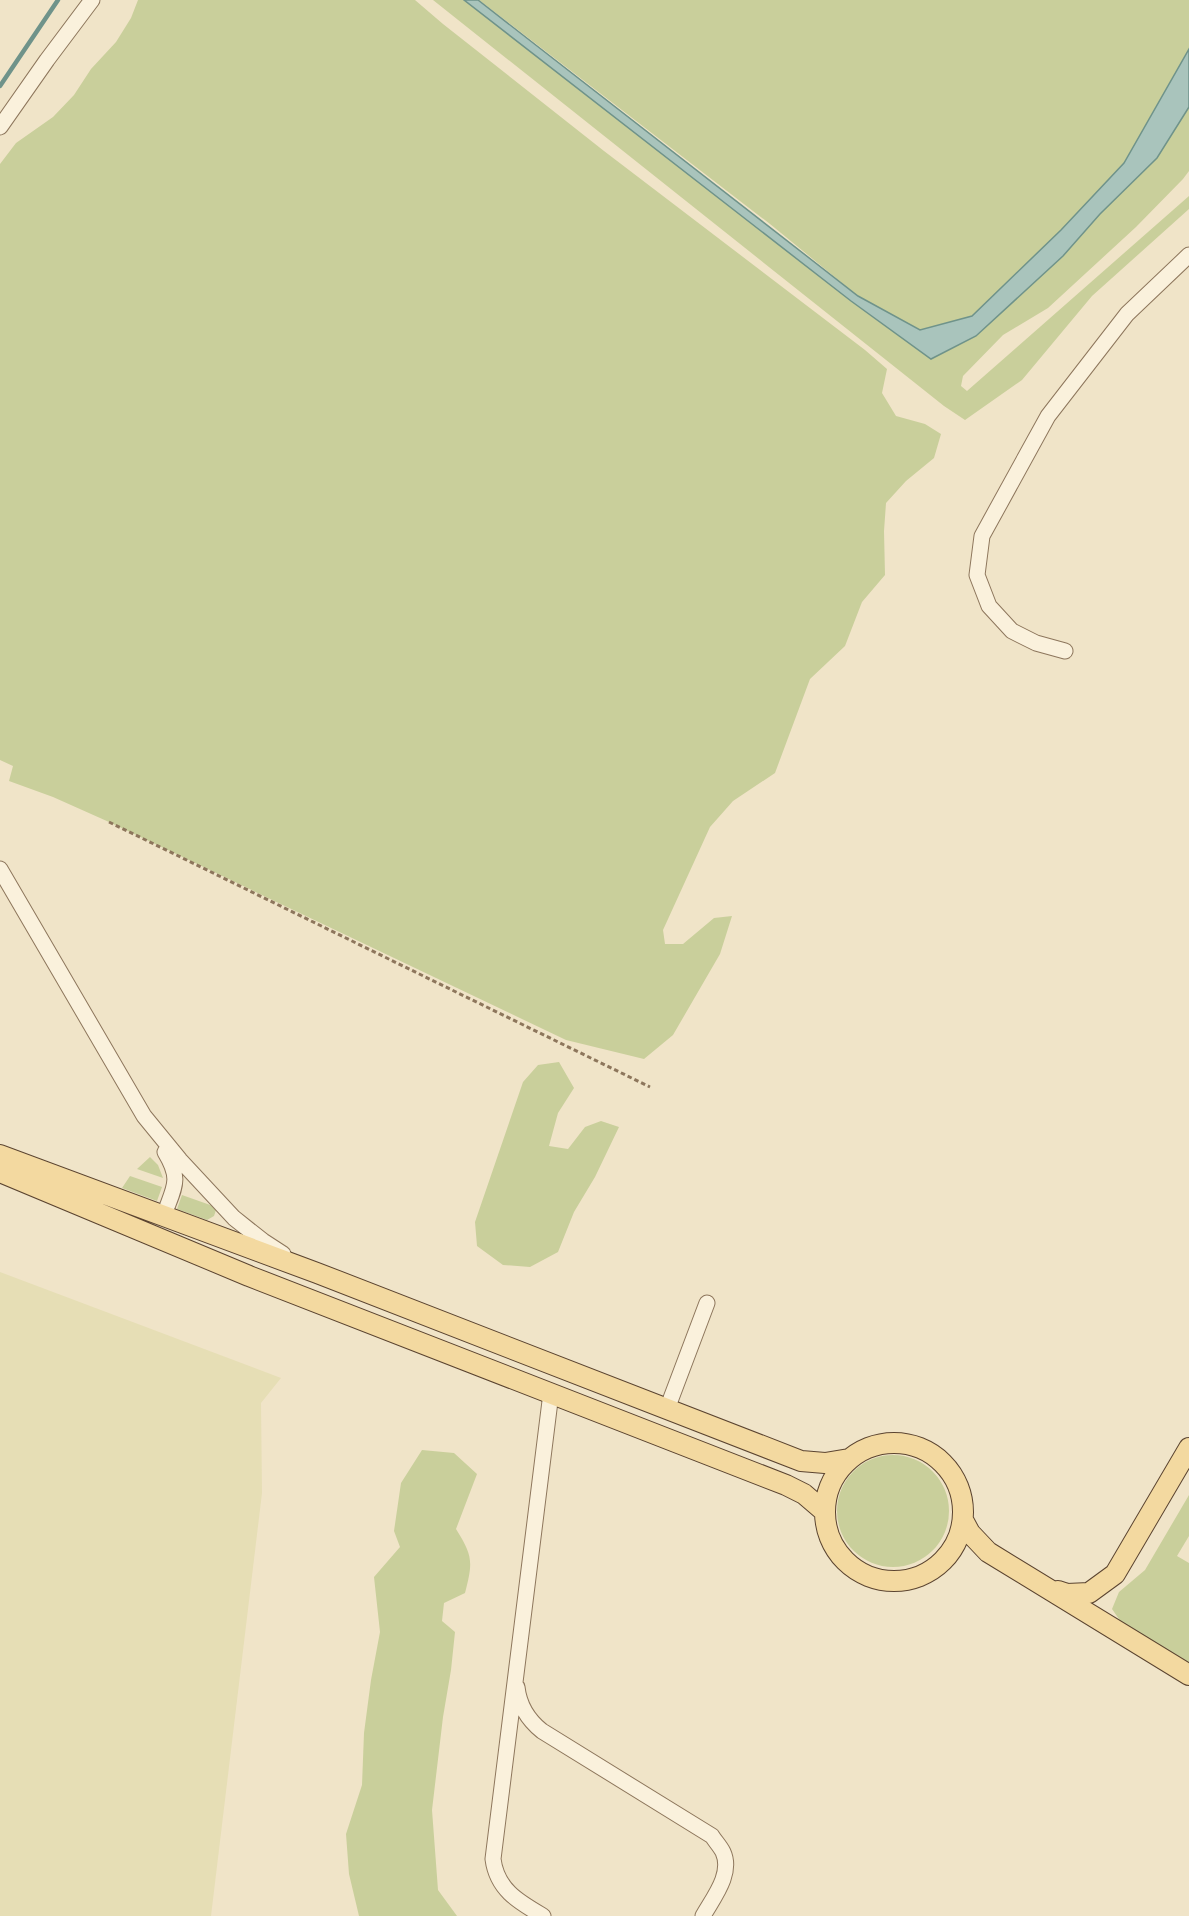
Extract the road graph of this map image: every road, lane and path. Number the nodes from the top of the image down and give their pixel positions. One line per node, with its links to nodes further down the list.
1 (92, 0): 2 (street)
2 (0, 127)
3 (1189, 255): 4 (street)
4 (1065, 651)
5 (109, 822): 7 (path)
6 (0, 869): 8 (street)
7 (650, 1087)
8 (144, 1116): 11 (street); 12 (street)
9 (0, 1155): 11 (main road)
10 (0, 1172): 13 (main road)
11 (164, 1215): 12 (main road)
12 (261, 1246): 13 (main road); 16 (main road)
13 (249, 1276): 15 (main road)
14 (707, 1303): 16 (street)
15 (551, 1393): 19 (main road); 24 (street)
16 (667, 1409): 18 (main road)
17 (1189, 1448): 23 (main road)
18 (849, 1459): 19 (main road); 20 (main road)
19 (825, 1512): 22 (main road)
20 (963, 1520): 21 (main road); 22 (main road)
21 (988, 1552): 22 (main road); 23 (main road)
22 (946, 1558)
23 (1046, 1588): 25 (main road)
24 (515, 1674): 26 (street); 27 (street)
25 (1189, 1675)
26 (543, 1916)
27 (703, 1916)

